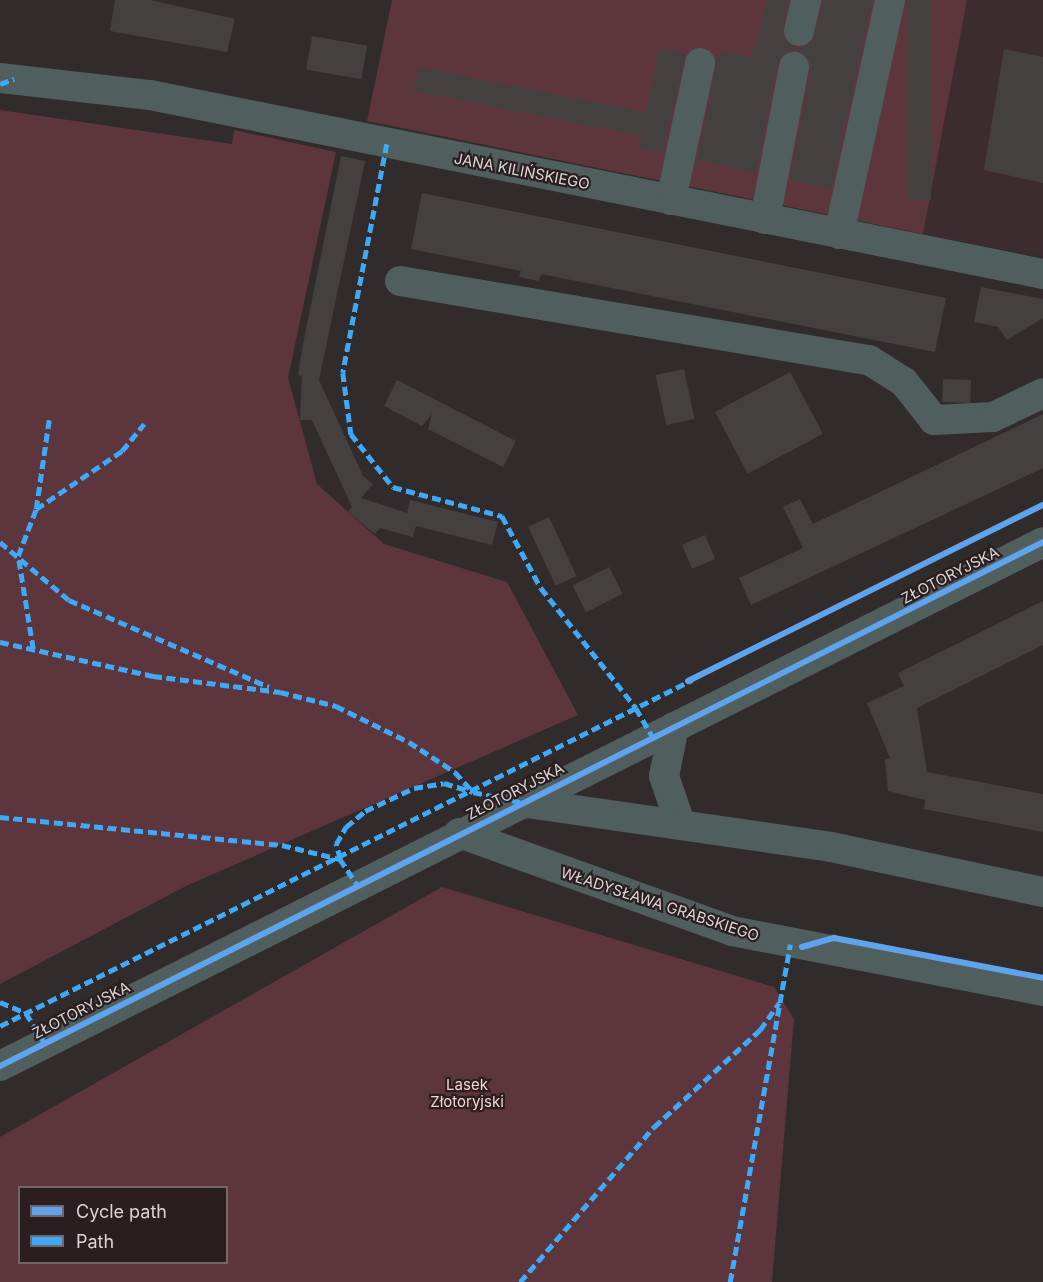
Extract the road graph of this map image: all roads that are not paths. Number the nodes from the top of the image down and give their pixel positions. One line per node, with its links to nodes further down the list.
1 (806, 0): 3 (street)
2 (890, 0): 9 (street)
3 (799, 31)
4 (700, 63): 7 (street)
5 (794, 67): 8 (street)
6 (0, 78): 7 (street, JANA KILIŃSKIEGO)
7 (671, 200): 8 (street, JANA KILIŃSKIEGO)
8 (765, 219): 9 (street, JANA KILIŃSKIEGO)
9 (839, 234): 10 (street, JANA KILIŃSKIEGO)
10 (1043, 274)
11 (400, 281): 12 (street)
12 (1043, 393)
13 (1043, 542): 14 (street, ZŁOTORYJSKA)
14 (674, 727): 15 (street, ZŁOTORYJSKA); 16 (street)
15 (520, 802): 16 (street); 17 (street, ZŁOTORYJSKA)
16 (680, 823): 18 (street)
17 (459, 833): 19 (street, WŁADYSŁAWA GRABSKIEGO); 20 (street, ZŁOTORYJSKA)
18 (1043, 892)
19 (1043, 991)
20 (0, 1066)

